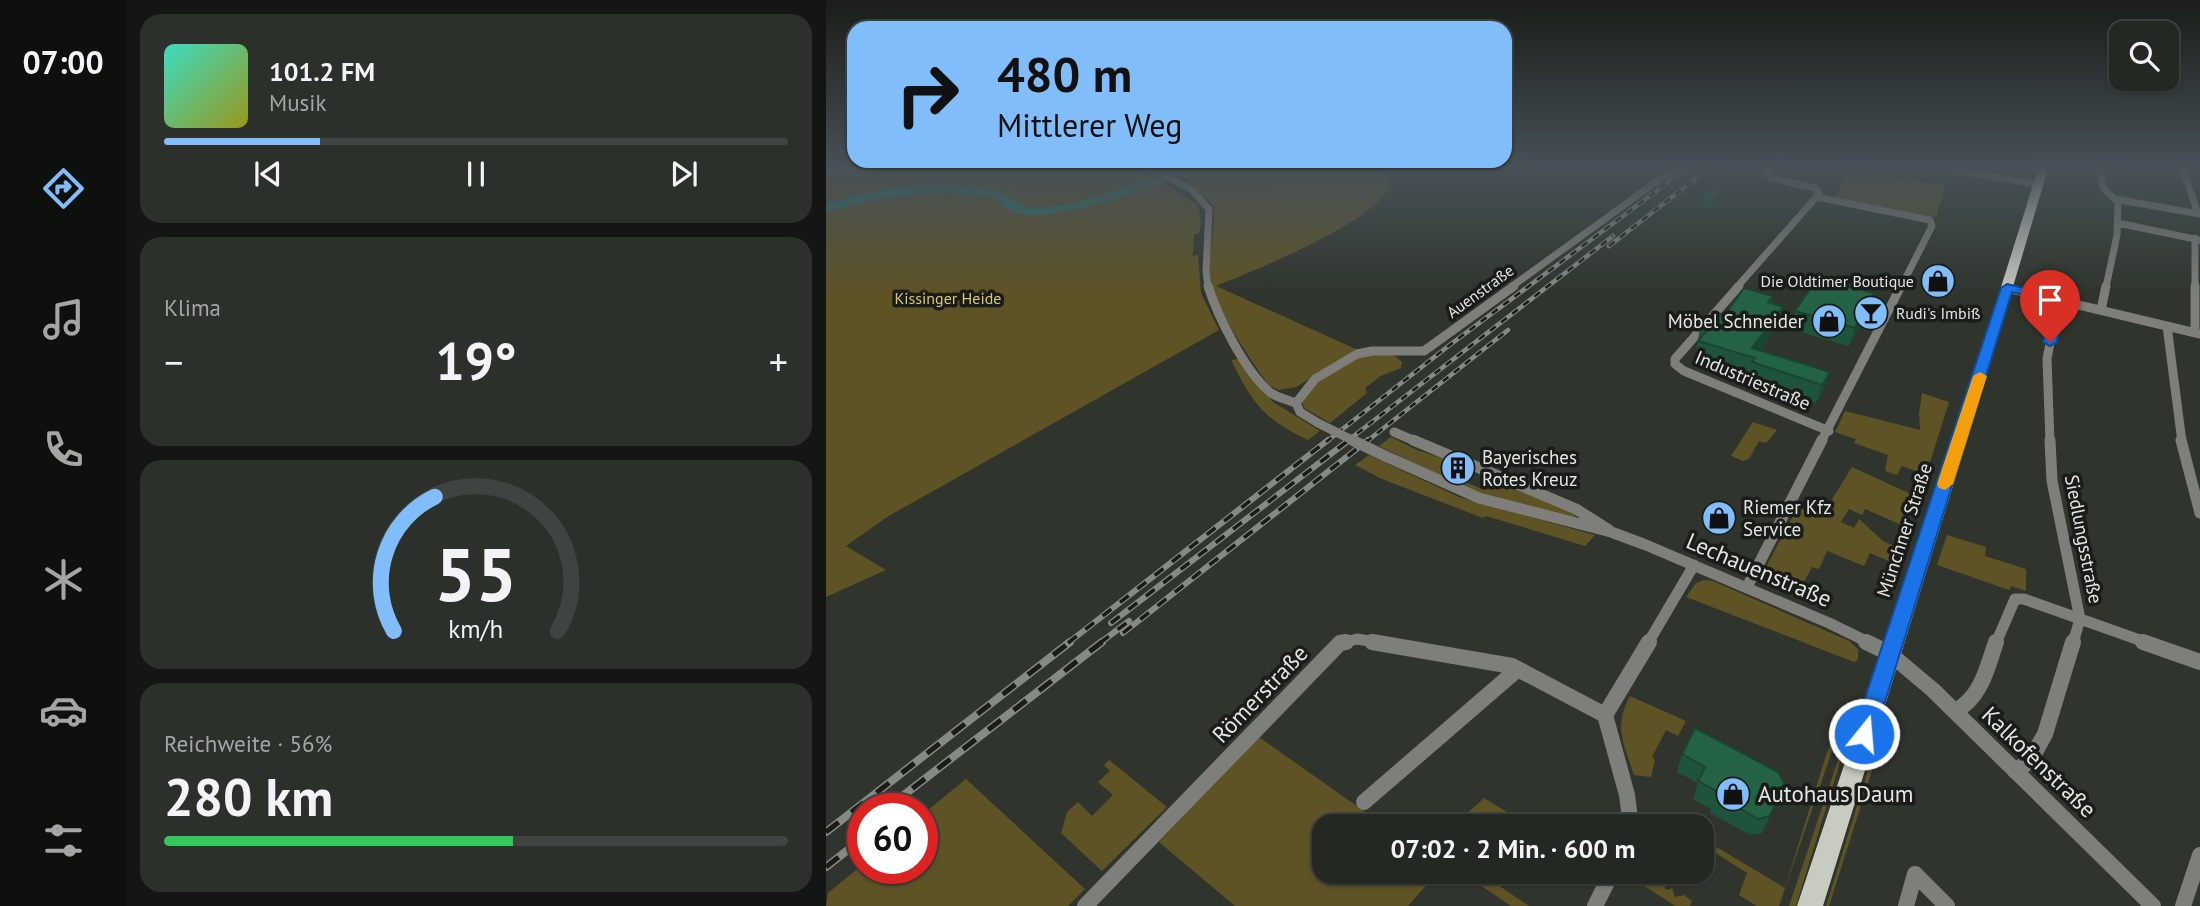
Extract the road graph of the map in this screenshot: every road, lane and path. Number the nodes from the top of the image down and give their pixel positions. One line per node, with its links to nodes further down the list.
1 (1210, 211): 14 (street, Lechauenstraße)
2 (1616, 211): 14 (street, Auenstraße)
3 (1804, 211): 15 (street, Industriestraße)
4 (1892, 211): 15 (street, Industriestraße)
5 (2029, 211): 9 (main road, Münchner Straße)
6 (2118, 211): 7 (street)
7 (2119, 223): 8 (street); 11 (street)
8 (2197, 239): 13 (street)
9 (2007, 288): 10 (street); 22 (main road, Münchner Straße)
10 (2058, 300): 11 (street); 21 (street, Siedlungsstraße)
11 (2101, 310): 12 (street)
12 (2167, 326): 13 (street); 17 (street)
13 (2197, 333)
14 (1296, 403): 18 (street, Lechauenstraße, bridge)
15 (1829, 431): 20 (street, Industriestraße)
16 (1394, 432): 18 (street, Lechauenstraße)
17 (2200, 513)
18 (1611, 532): 19 (street, Lechauenstraße)
19 (1694, 565): 20 (street, Lechauenstraße); 26 (street)
20 (1747, 587): 22 (street, Lechauenstraße)
21 (2080, 620): 23 (street, Siedlungsstraße); 25 (street); 27 (street, Siedlungsstraße)
22 (1889, 653): 25 (street, Kalkofenstraße); 34 (main road, Münchner Straße)
23 (2200, 662)
24 (1518, 669): 26 (street, Römerstraße); 28 (street); 32 (street, Römerstraße)
25 (1955, 711): 27 (street, Kalkofenstraße)
26 (1605, 715): 29 (street)
27 (2015, 771): 37 (street, Kalkofenstraße)
28 (1364, 802)
29 (1630, 814)
30 (2200, 855): 38 (street)
31 (1606, 884): 33 (street)
32 (1085, 906)
33 (1595, 906)
34 (1810, 906)
35 (1906, 906): 36 (street)
36 (1947, 906)
37 (2153, 906)
38 (2183, 906)

